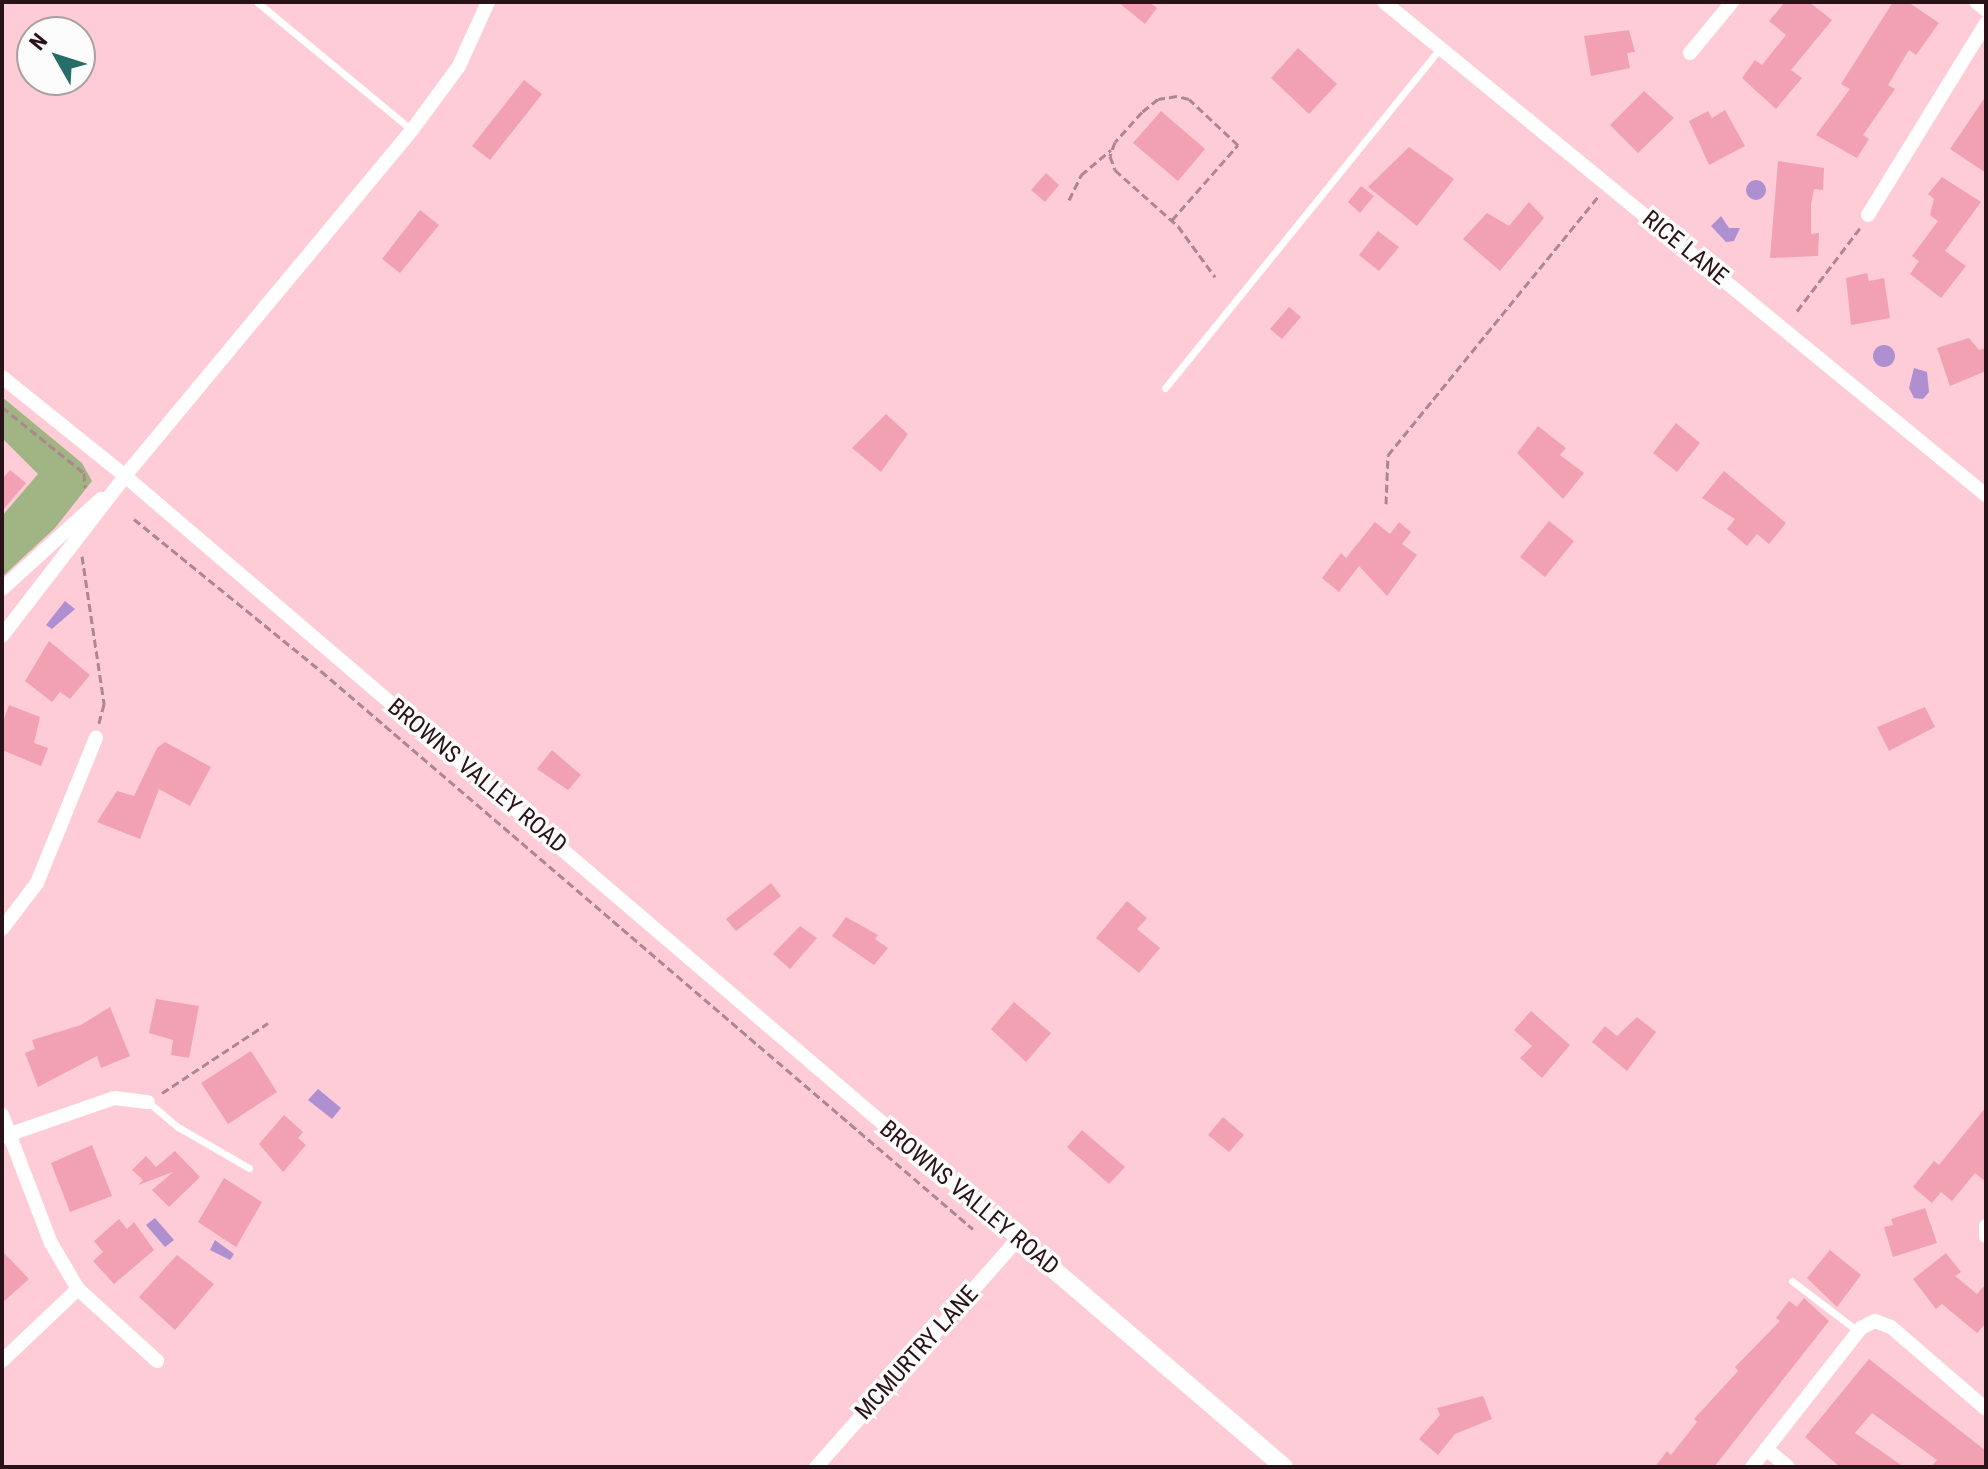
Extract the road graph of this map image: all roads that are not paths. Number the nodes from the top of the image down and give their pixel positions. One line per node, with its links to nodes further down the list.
1 (257, 2): 10 (lane)
2 (488, 2): 10 (street)
3 (1384, 2): 8 (street, RICE LANE)
4 (1732, 2): 9 (street)
5 (1976, 2): 6 (street)
6 (1986, 10)
7 (1986, 23): 11 (street)
8 (1440, 49): 13 (lane); 15 (street, RICE LANE)
9 (1690, 53)
10 (412, 130): 14 (street)
11 (1868, 215)
12 (2, 377): 14 (street, BROWNS VALLEY ROAD)
13 (1165, 388)
14 (125, 476): 16 (street); 17 (street); 26 (street, BROWNS VALLEY ROAD)
15 (1986, 495)
16 (2, 589)
17 (2, 636)
18 (96, 738): 19 (street)
19 (2, 929)
20 (148, 1102): 22 (street); 23 (lane)
21 (2, 1115): 22 (street)
22 (6, 1136): 28 (street)
23 (249, 1168)
24 (1986, 1226): 25 (street)
25 (1986, 1236)
26 (1018, 1239): 34 (street, MCMURTRY LANE); 35 (street, BROWNS VALLEY ROAD)
27 (1792, 1281): 29 (lane)
28 (78, 1289): 30 (street); 31 (street)
29 (1859, 1332): 32 (street); 33 (street)
30 (2, 1361)
31 (157, 1361)
32 (1986, 1409)
33 (1766, 1449): 36 (street); 37 (street)
34 (816, 1467)
35 (1284, 1467)
36 (1752, 1467)
37 (1788, 1467)

